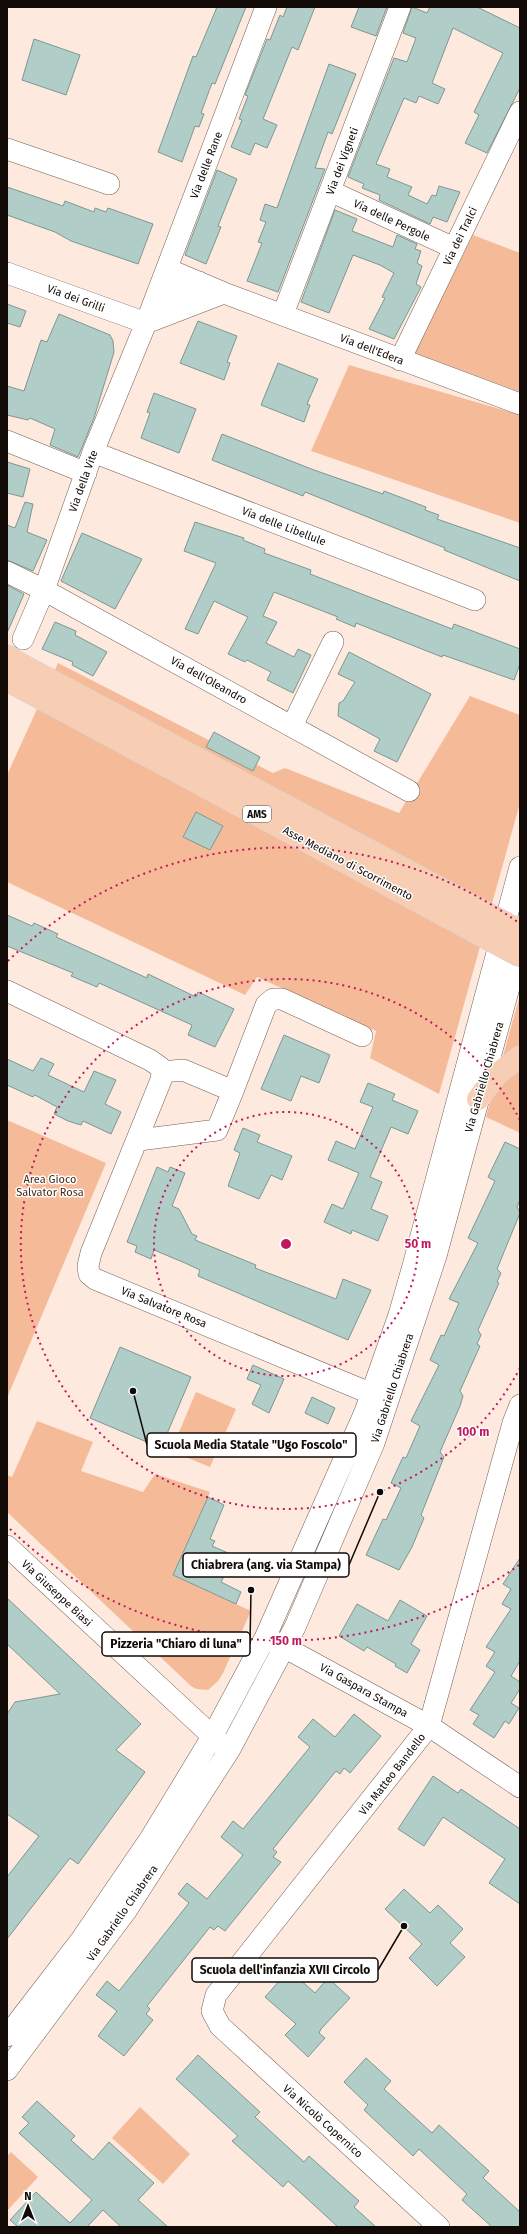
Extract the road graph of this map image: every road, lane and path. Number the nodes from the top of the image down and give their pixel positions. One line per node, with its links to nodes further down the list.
1 (266, 7): 8 (street, Via delle Rane)
2 (400, 7): 6 (street, Via dei Vigneti)
3 (520, 112): 7 (street, Via dei Tralci)
4 (7, 149): 5 (street)
5 (109, 184)
6 (330, 191): 7 (street, Via delle Pergole); 13 (street, Via dei Vigneti)
7 (454, 248): 15 (street, Via dei Tralci)
8 (167, 269): 10 (street, Via dell'Edera); 12 (street, Via delle Rane)
9 (7, 273): 14 (street, Via dei Grilli)
10 (199, 282): 11 (street, Via dell'Edera); 12 (street)
11 (224, 293): 13 (street, Via dell'Edera); 14 (street)
12 (156, 297): 14 (street, Via delle Rane)
13 (283, 314): 15 (street, Via dell'Edera)
14 (146, 323): 18 (street, Via della Vite)
15 (400, 360): 16 (street, Via dell'Edera)
16 (520, 404)
17 (7, 441): 19 (street)
18 (93, 452): 19 (street, Via della Vite); 22 (street, Via delle Libellule)
19 (86, 473): 21 (street, Via della Vite)
20 (7, 572): 21 (street, Via dell'Oleandro)
21 (44, 590): 23 (street, Via della Vite); 27 (street, Via dell'Oleandro)
22 (475, 600)
23 (23, 639)
24 (333, 642): 27 (street)
25 (7, 656): 30 (highway, Asse Mediano di Scorrimento / AMS, bridge)
26 (7, 680): 32 (highway, Asse Mediano di Scorrimento / AMS, bridge)
27 (292, 726): 28 (street, Via dell'Oleandro)
28 (409, 791)
29 (520, 867): 40 (street, Via Gabriello Chiabrera)
30 (520, 930)
31 (520, 947): 38 (street, Via Gabriello Chiabrera)
32 (520, 956)
33 (7, 991): 36 (street)
34 (362, 1036): 37 (street)
35 (520, 1057): 38 (highway)
36 (162, 1072): 37 (street); 39 (street, Via Salvatore Rosa)
37 (233, 1091): 39 (street)
38 (478, 1099): 44 (street, Via Gabriello Chiabrera)
39 (139, 1140): 40 (street, Via Salvatore Rosa)
40 (372, 1394): 43 (street, Via Gabriello Chiabrera)
41 (520, 1405): 45 (street, Via Matteo Bandello)
42 (7, 1546): 46 (street, Via Giuseppe Biasi)
43 (265, 1638): 44 (street, Via Gaspara Stampa); 46 (street, Via Gabriello Chiabrera)
44 (285, 1647): 45 (street, Via Gaspara Stampa); 47 (street, Via Gabriello Chiabrera)
45 (429, 1726): 48 (street, Via Gaspara Stampa); 49 (street, Via Matteo Bandello)
46 (212, 1737): 47 (street); 50 (street, Via Gabriello Chiabrera)
47 (229, 1750): 51 (street, Via Gabriello Chiabrera)
48 (520, 1787)
49 (212, 2011): 52 (street, Via Nicolò Copernico)
50 (7, 2036)
51 (7, 2070)
52 (440, 2227)

